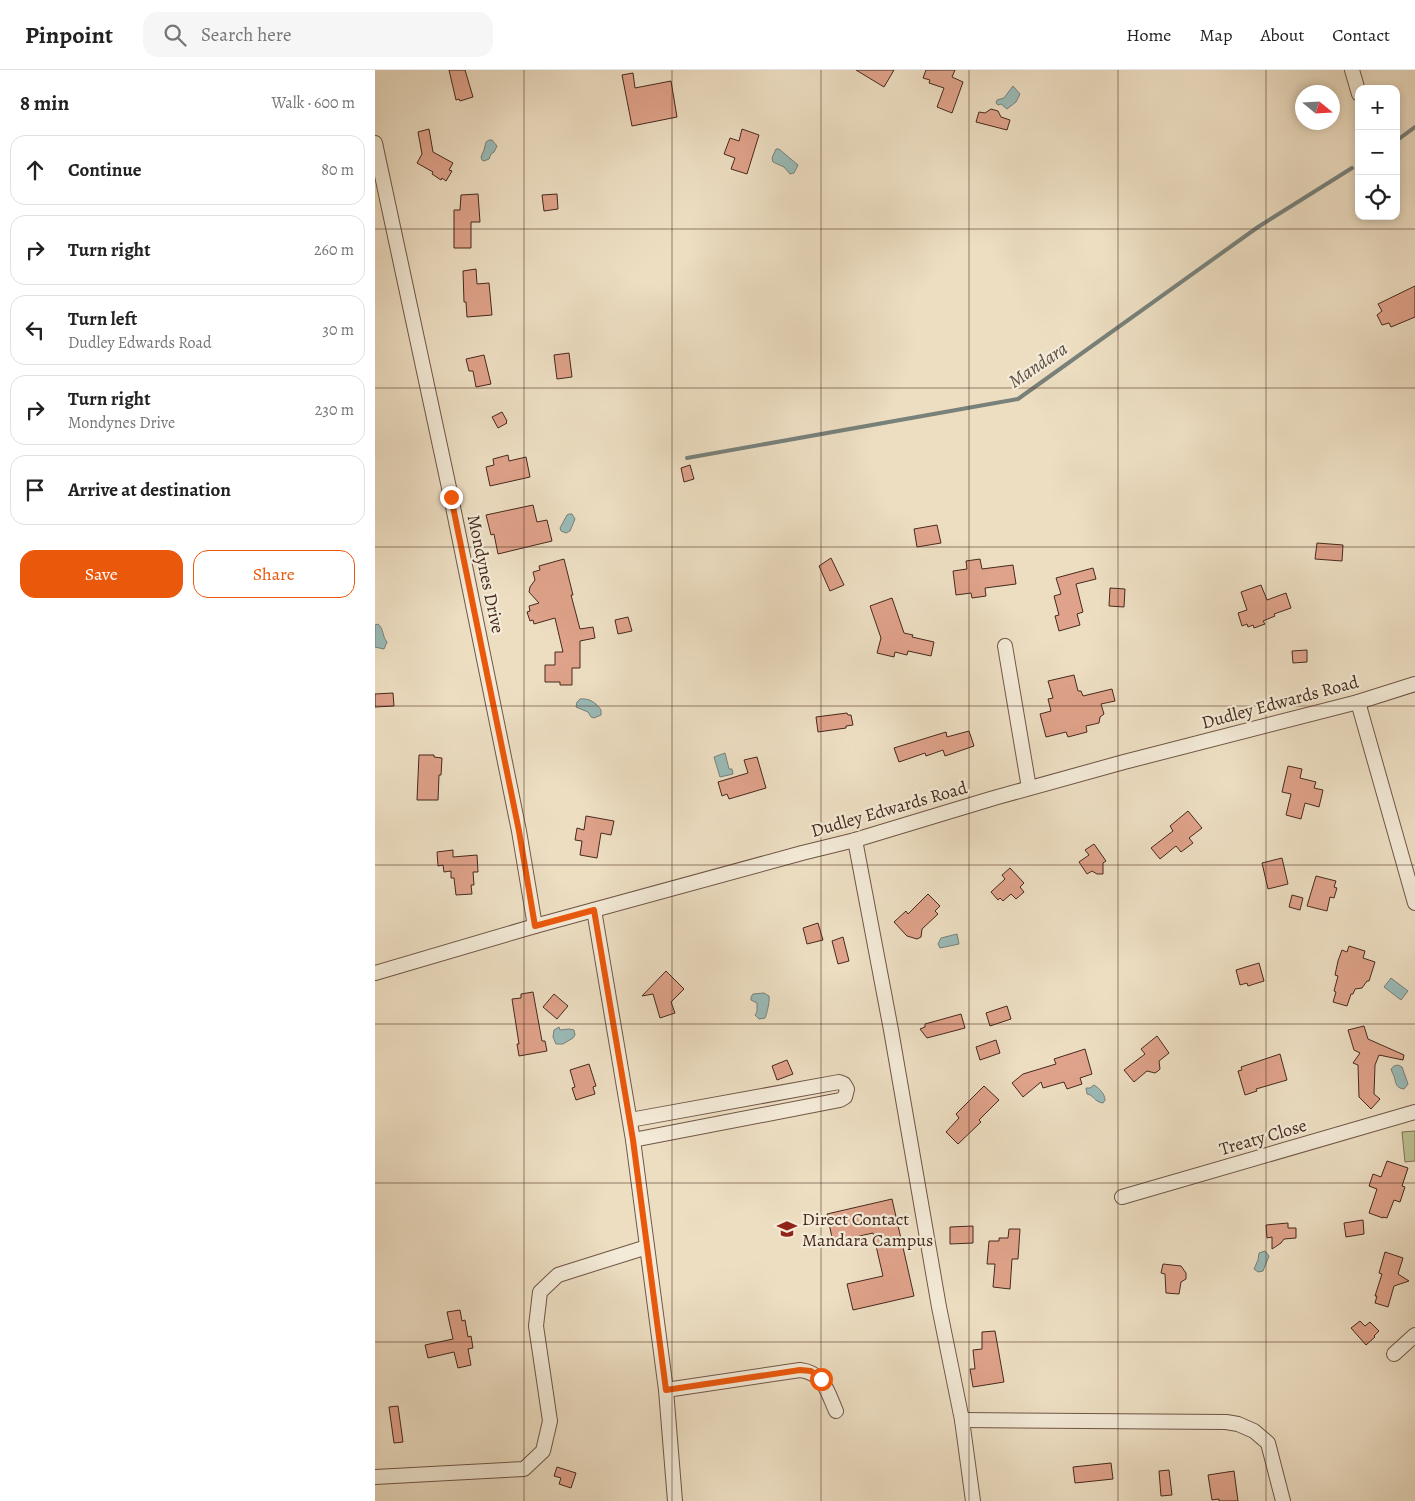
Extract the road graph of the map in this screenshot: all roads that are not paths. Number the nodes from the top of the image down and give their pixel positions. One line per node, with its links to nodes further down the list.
1 (1352, 70): 2 (street)
2 (1356, 85)
3 (375, 143): 11 (street, Mondynes Drive)
4 (1005, 646): 7 (street)
5 (1415, 684): 6 (street, Dudley Edwards Road)
6 (1358, 702): 7 (street, Dudley Edwards Road); 9 (street)
7 (1029, 788): 8 (street, Dudley Edwards Road)
8 (855, 840): 10 (street, Dudley Edwards Road); 22 (street)
9 (1415, 903)
10 (594, 910): 11 (street, Dudley Edwards Road); 14 (street)
11 (535, 926): 12 (street, Dudley Edwards Road)
12 (375, 974)
13 (1415, 1112): 16 (street, Treaty Close)
14 (630, 1120): 15 (street); 15 (street)
15 (633, 1140): 17 (street)
16 (1122, 1198)
17 (647, 1247): 20 (street); 23 (street)
18 (1415, 1335): 19 (street)
19 (1394, 1354)
20 (666, 1390): 21 (street); 24 (street)
21 (835, 1411)
22 (962, 1420): 25 (street); 26 (street)
23 (375, 1477)
24 (675, 1501)
25 (973, 1501)
26 (1283, 1501)

